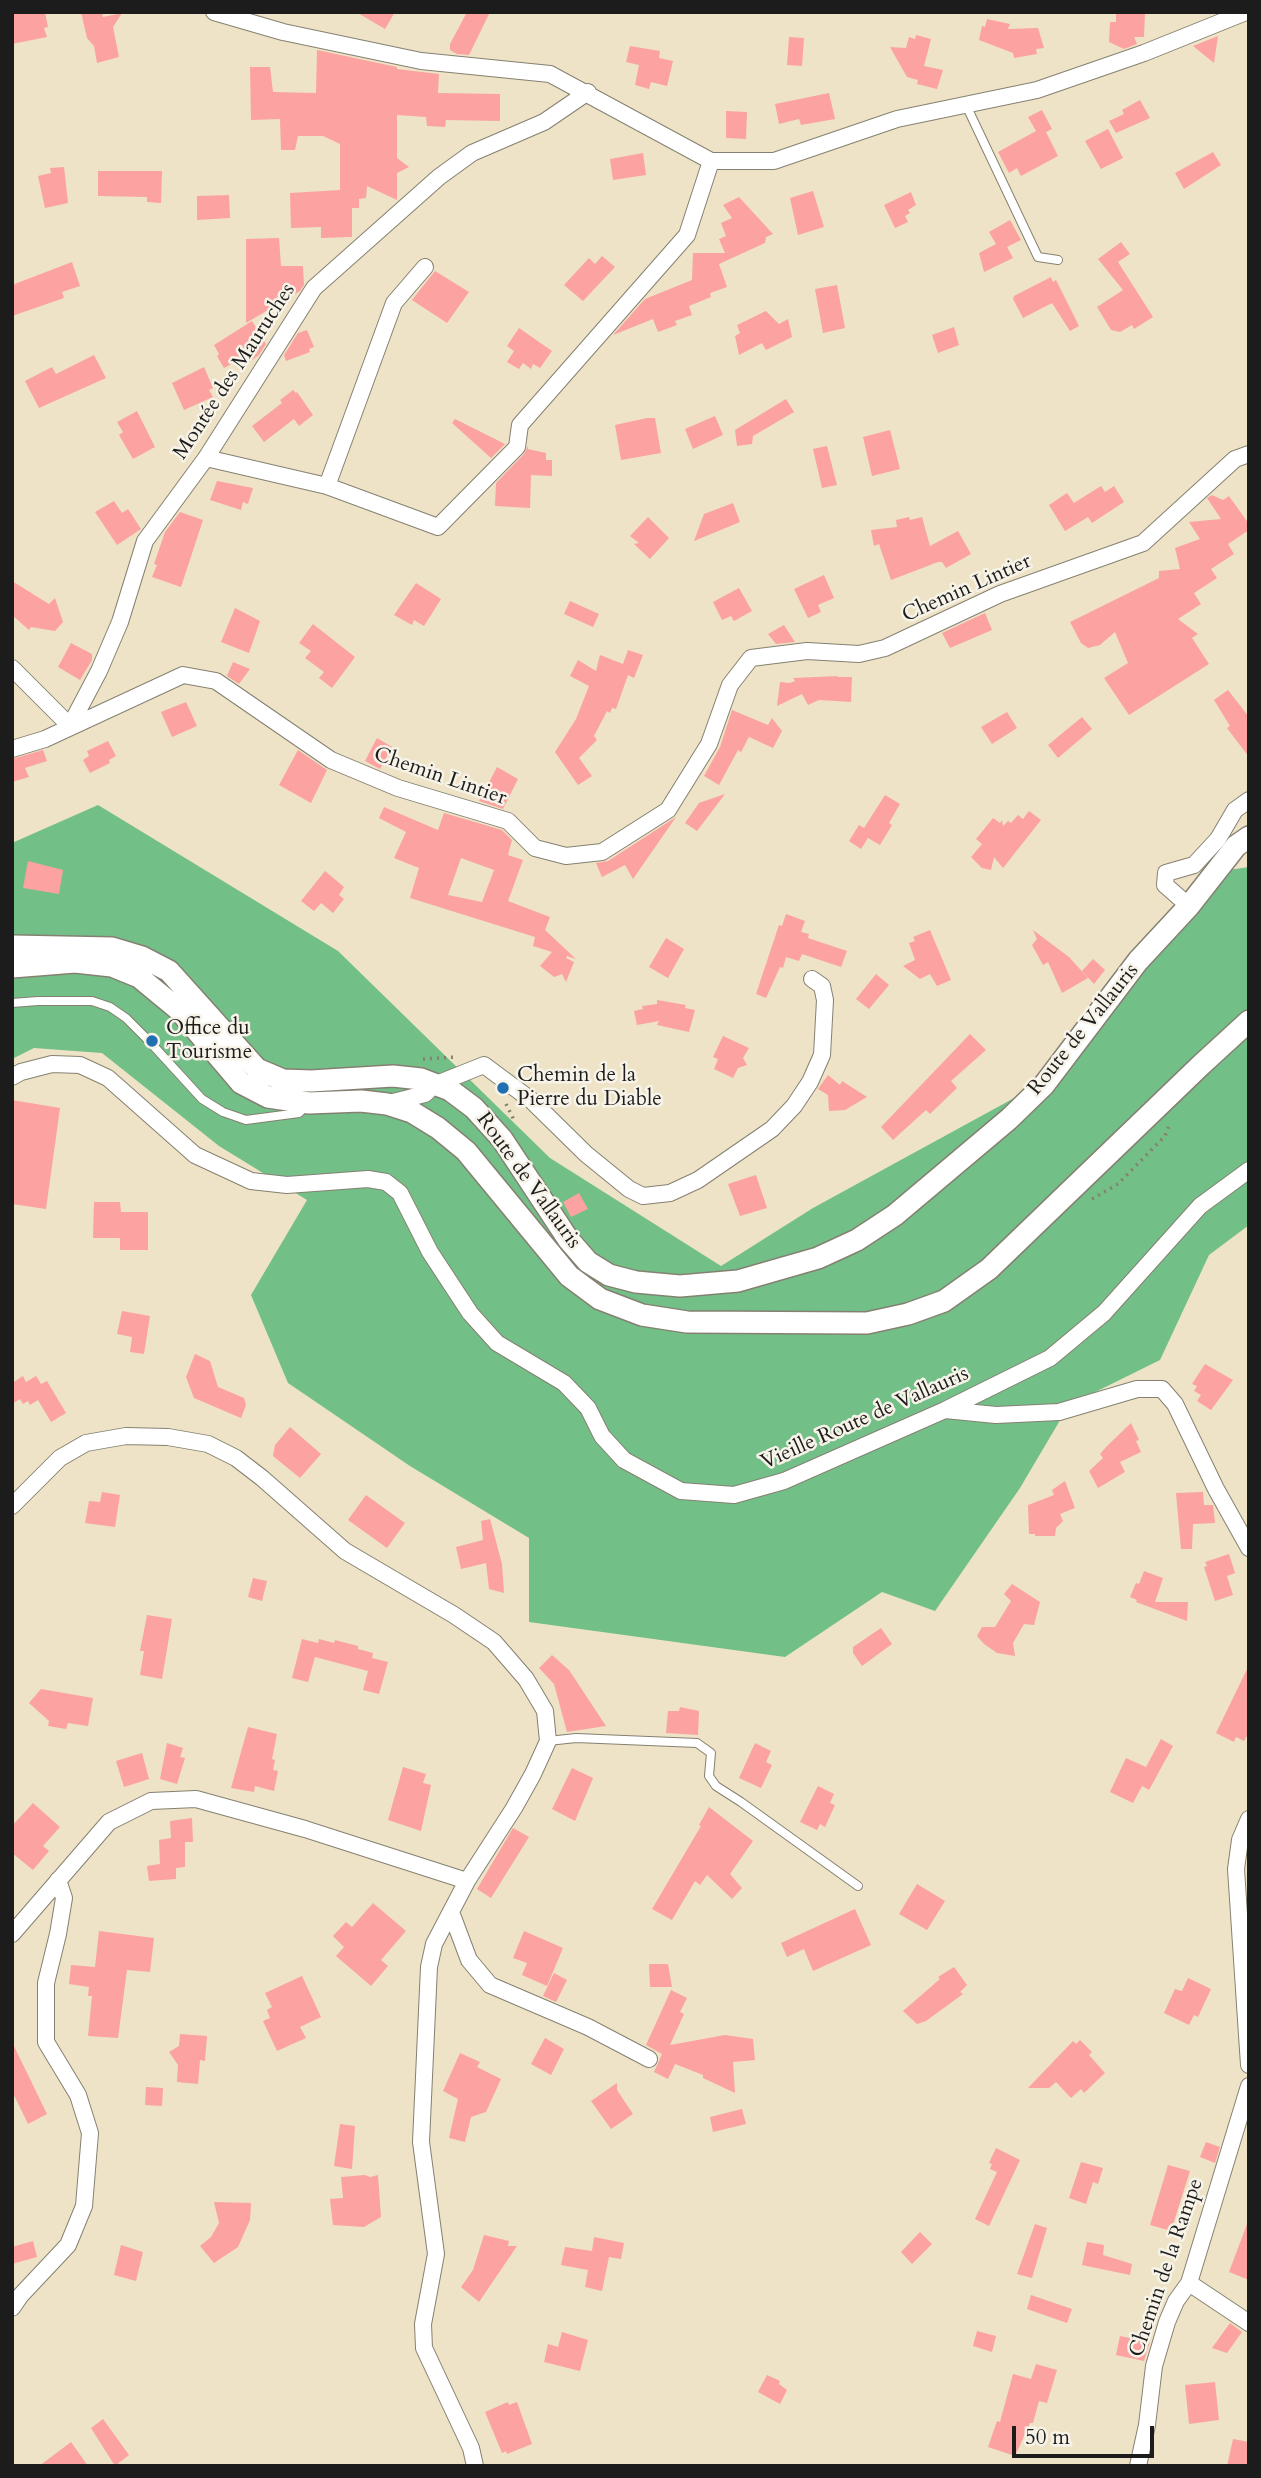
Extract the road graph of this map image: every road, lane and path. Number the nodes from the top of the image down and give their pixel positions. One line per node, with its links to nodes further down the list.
1 (214, 12): 3 (street)
2 (1246, 12): 4 (street)
3 (588, 92): 5 (street); 9 (street, Montée des Mauruches)
4 (965, 105): 5 (street); 6 (lane)
5 (711, 161): 10 (street)
6 (1058, 260)
7 (425, 267): 10 (street)
8 (1249, 454): 12 (street, Chemin Lintier)
9 (205, 458): 10 (street); 12 (street, Montée des Mauruches)
10 (327, 486)
11 (12, 668): 12 (street)
12 (71, 726): 13 (street)
13 (12, 749)
14 (1249, 800): 16 (street)
15 (1249, 837): 16 (main road, Route de Vallauris)
16 (1189, 906): 25 (main road, Route de Vallauris)
17 (12, 946): 25 (main road, Route de Vallauris)
18 (12, 967): 27 (main road, Route de Vallauris)
19 (812, 979): 23 (street)
20 (12, 1003): 27 (lane)
21 (1249, 1021): 28 (main road, Route de Vallauris)
22 (413, 1060): 23 (path)
23 (477, 1066): 25 (street)
24 (12, 1077): 31 (street, Vieille Route de Vallauris)
25 (435, 1084): 28 (street)
26 (503, 1099): 29 (path)
27 (309, 1103): 28 (main road, Route de Vallauris)
28 (387, 1104)
29 (520, 1133)
30 (1249, 1170): 31 (street, Vieille Route de Vallauris)
31 (945, 1410): 33 (street)
32 (12, 1506): 34 (street)
33 (1249, 1548)
34 (548, 1741): 37 (street); 38 (lane)
35 (1249, 1819): 42 (street)
36 (58, 1880): 37 (street); 40 (street); 45 (street)
37 (467, 1881): 39 (street)
38 (858, 1886)
39 (451, 1912): 41 (street); 47 (street)
40 (12, 1934)
41 (649, 2059)
42 (1249, 2065)
43 (1249, 2086): 44 (street, Chemin de la Rampe)
44 (1189, 2283): 46 (street); 48 (street, Chemin de la Rampe)
45 (12, 2308)
46 (1249, 2323)
47 (475, 2466)
48 (1138, 2466)

